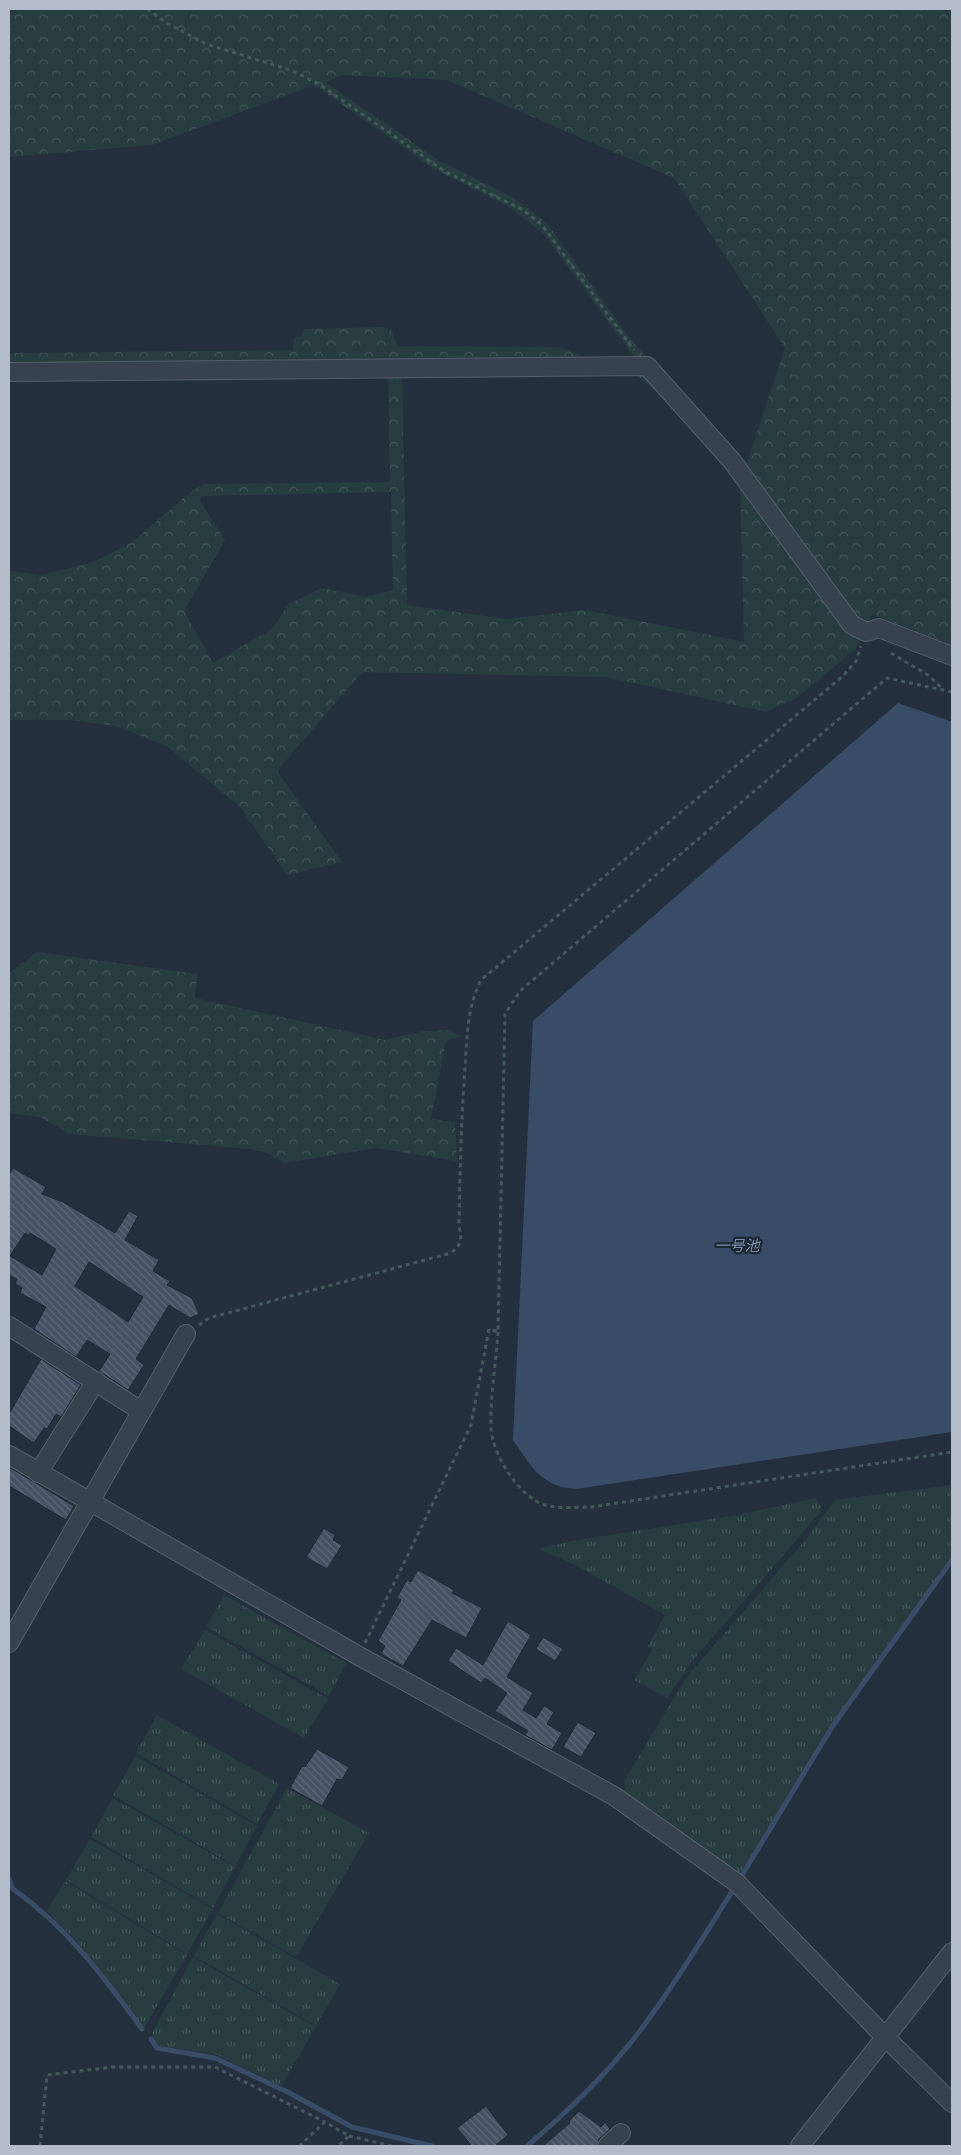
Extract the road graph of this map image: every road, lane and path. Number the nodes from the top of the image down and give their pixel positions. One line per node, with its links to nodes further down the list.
1 (147, 9): 2 (path)
2 (647, 366): 3 (street); 4 (street)
3 (9, 372)
4 (866, 632): 6 (street); 11 (path)
5 (889, 651): 7 (path)
6 (952, 656)
7 (944, 689): 8 (path); 10 (path)
8 (952, 692)
9 (9, 1326): 12 (street)
10 (498, 1332): 14 (path); 19 (path)
11 (186, 1334): 13 (street)
12 (96, 1381): 13 (street); 16 (street)
13 (141, 1411): 17 (street)
14 (952, 1452)
15 (9, 1456): 16 (street)
16 (38, 1473): 17 (street)
17 (89, 1501): 18 (street); 19 (street)
18 (9, 1643)
19 (359, 1656): 21 (street)
20 (952, 1952): 21 (street)
21 (886, 2038): 22 (street); 31 (street)
22 (952, 2102)
23 (325, 2122): 25 (path); 26 (path); 27 (path)
24 (621, 2133): 30 (street)
25 (349, 2136): 28 (path); 29 (path)
26 (40, 2146)
27 (299, 2146)
28 (338, 2146)
29 (392, 2146)
30 (607, 2146)
31 (800, 2146)

